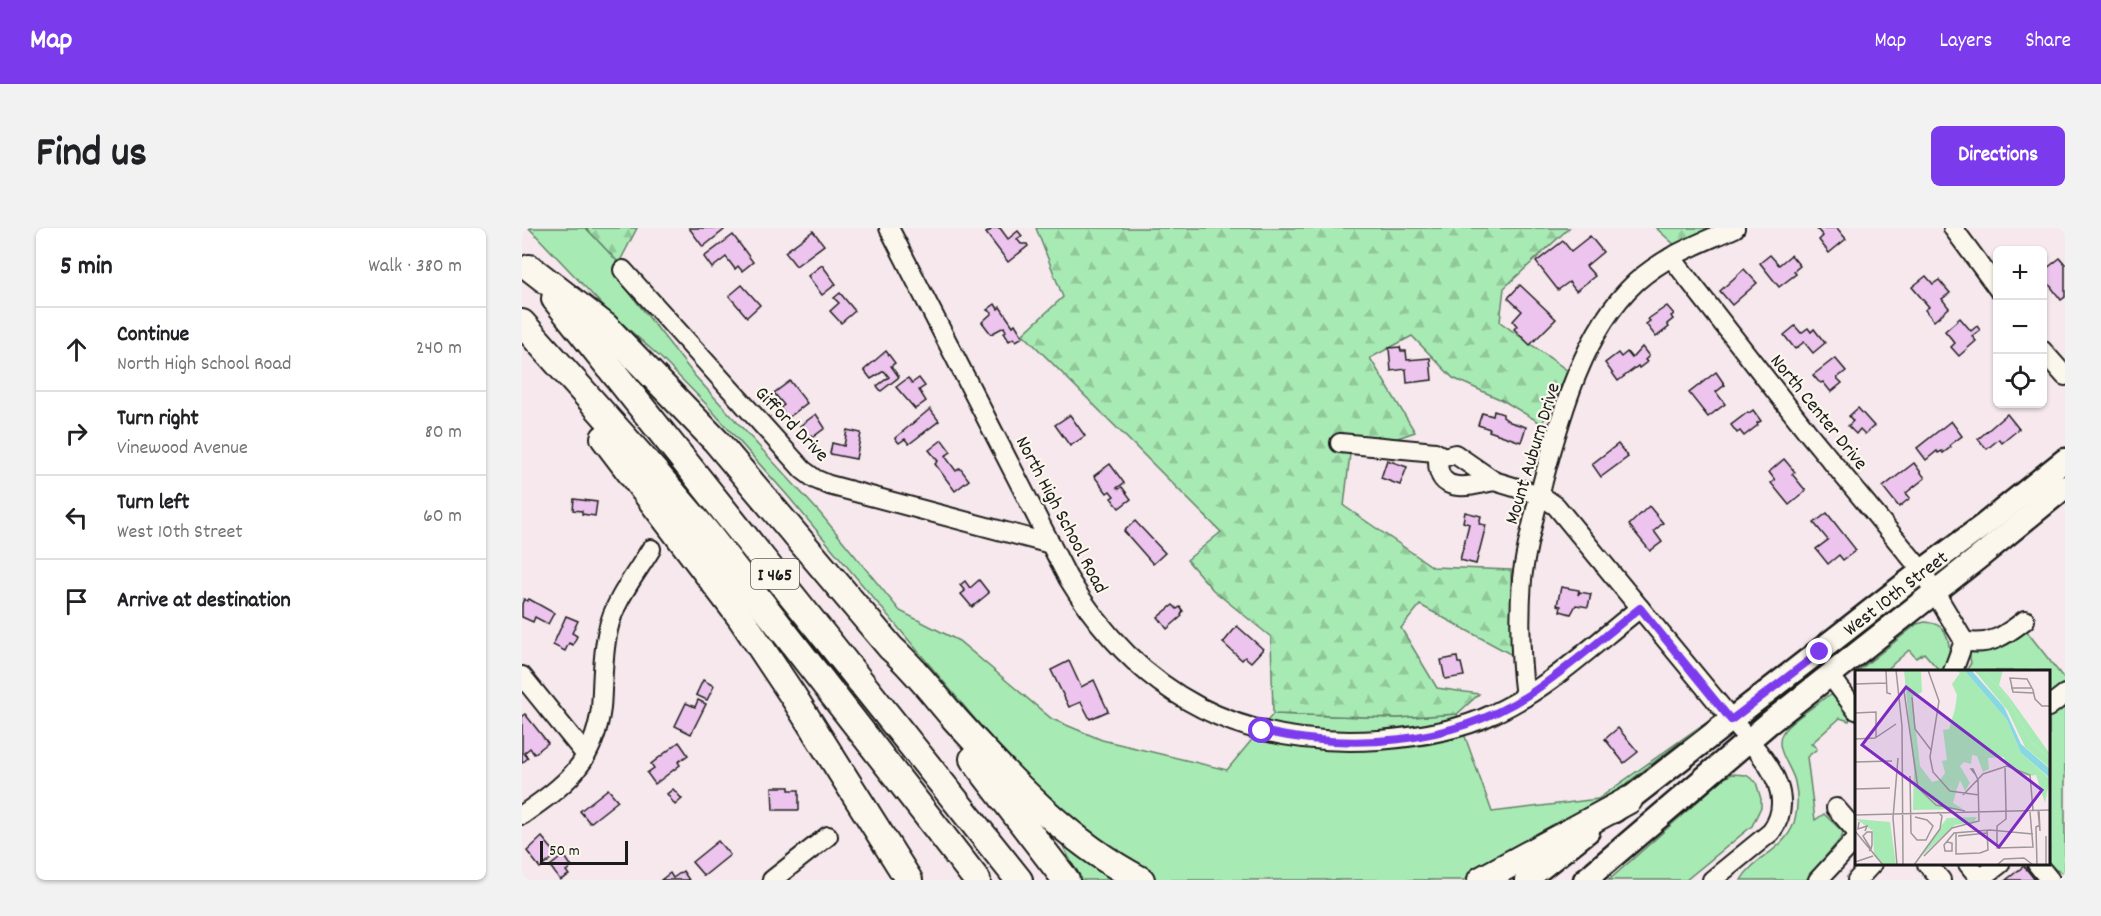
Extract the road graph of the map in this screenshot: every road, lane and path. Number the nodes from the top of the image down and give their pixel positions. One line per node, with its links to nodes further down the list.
1 (889, 228): 18 (street, North High School Road)
2 (1735, 228): 4 (street, Mount Auburn Drive)
3 (1953, 228): 7 (street)
4 (1671, 257): 17 (street, Mount Auburn Drive); 20 (street, North Center Drive)
5 (526, 264): 25 (highway); 50 (highway, I 465)
6 (623, 270): 18 (street, Gifford Drive)
7 (1993, 282)
8 (522, 323): 10 (highway, I 465)
9 (2046, 354): 11 (street)
10 (563, 368): 48 (highway); 49 (highway, I 465)
11 (2065, 376)
12 (1340, 443): 13 (street)
13 (1444, 457): 15 (street); 15 (street)
14 (2065, 460): 20 (main road, West 10th Street)
15 (1494, 481): 17 (street)
16 (2065, 487): 21 (main road, West 10th Street)
17 (1540, 495): 22 (street); 30 (street, Mount Auburn Drive)
18 (1051, 544): 30 (street, North High School Road)
19 (651, 549): 34 (street)
20 (1922, 571): 21 (street, North Center Drive); 33 (main road, West 10th Street)
21 (1934, 593): 24 (street, North Center Drive); 27 (main road, West 10th Street)
22 (1640, 608): 30 (street, North High School Road); 33 (street)
23 (2025, 620): 24 (street)
24 (1964, 641): 26 (street)
25 (891, 648): 51 (highway); 52 (highway)
26 (1954, 670)
27 (1830, 675): 32 (street); 33 (main road, West 10th Street)
28 (522, 676): 34 (street)
29 (2065, 694): 31 (street)
30 (1526, 697)
31 (2050, 706)
32 (1855, 707)
33 (1739, 730): 35 (main road, West 10th Street); 55 (main road, West 10th Street); 56 (street)
34 (586, 755): 37 (street)
35 (1629, 800): 53 (highway); 54 (main road, West 10th Street)
36 (1836, 808): 38 (street)
37 (522, 815)
38 (1855, 829)
39 (828, 836): 47 (street)
40 (1855, 841): 57 (street)
41 (1871, 865): 58 (street)
42 (1928, 865): 59 (street)
43 (1969, 865): 46 (street)
44 (1999, 865): 46 (street)
45 (2038, 865): 60 (street)
46 (1980, 879)
47 (772, 880)
48 (909, 880)
49 (978, 880)
50 (1019, 880)
51 (1066, 880)
52 (1141, 880)
53 (1481, 880)
54 (1526, 880)
55 (1585, 880)
56 (1713, 880)
57 (1818, 880)
58 (1857, 880)
59 (1941, 880)
60 (2050, 880)

